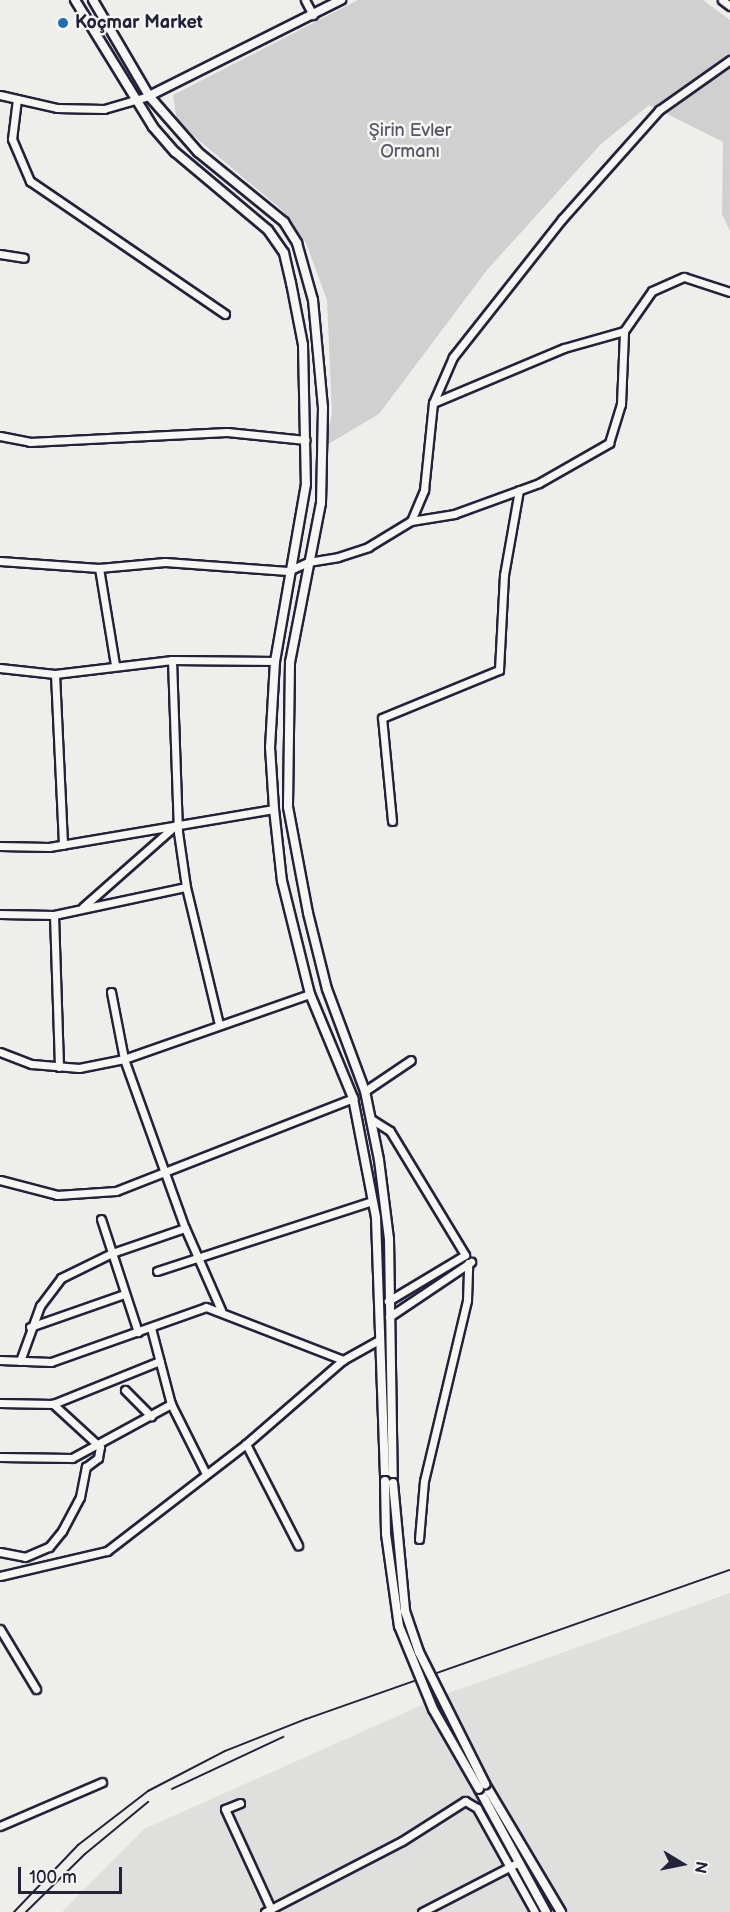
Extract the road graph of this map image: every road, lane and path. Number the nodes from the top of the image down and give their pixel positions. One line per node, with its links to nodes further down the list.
1 (75, 0): 12 (street)
2 (93, 0): 10 (street)
3 (305, 0): 7 (street)
4 (341, 0): 7 (street)
5 (722, 0): 6 (street)
6 (730, 6)
7 (313, 15): 10 (street)
8 (730, 60): 18 (street)
9 (0, 95): 11 (street)
10 (149, 96): 12 (street); 24 (street)
11 (16, 99): 12 (street); 16 (street)
12 (136, 100): 20 (street)
13 (0, 254): 14 (street)
14 (24, 258)
15 (730, 292): 17 (street)
16 (225, 314)
17 (624, 330): 18 (street); 21 (street)
18 (433, 403): 22 (street)
19 (0, 436): 20 (street)
20 (306, 440): 26 (street)
21 (519, 490): 22 (street); 33 (street)
22 (411, 521): 24 (street)
23 (0, 561): 25 (street)
24 (308, 562): 26 (street); 48 (street)
25 (99, 568): 26 (street); 29 (street)
26 (288, 571): 28 (street)
27 (172, 660): 28 (street); 29 (street); 34 (street)
28 (275, 661): 32 (street)
29 (115, 665): 31 (street)
30 (0, 668): 31 (street)
31 (55, 674): 35 (street)
32 (274, 809): 34 (street); 42 (street)
33 (392, 821)
34 (178, 823): 35 (street); 37 (street); 38 (street)
35 (63, 844): 36 (street)
36 (0, 846)
37 (186, 887): 38 (street); 43 (street)
38 (82, 908): 40 (street)
39 (0, 914): 40 (street)
40 (54, 915): 47 (street)
41 (111, 992): 45 (street)
42 (310, 994): 43 (street); 49 (street)
43 (219, 1024): 45 (street)
44 (0, 1052): 47 (street)
45 (124, 1059): 47 (street); 51 (street)
46 (411, 1060): 48 (street)
47 (59, 1067)
48 (365, 1091): 50 (street)
49 (353, 1098): 51 (street); 53 (street)
50 (371, 1119): 60 (street); 60 (street)
51 (165, 1173): 52 (street); 55 (street)
52 (0, 1180)
53 (372, 1201): 57 (street); 66 (street)
54 (102, 1220): 56 (street)
55 (184, 1228): 56 (street); 57 (street)
56 (112, 1253): 59 (street); 63 (street)
57 (197, 1256): 58 (street); 61 (street)
58 (157, 1271)
59 (124, 1294): 63 (street); 65 (street)
60 (388, 1300): 62 (street)
61 (221, 1310): 64 (street); 68 (street)
62 (389, 1317): 80 (street); 81 (street)
63 (30, 1327): 69 (street)
64 (151, 1328): 65 (street); 70 (street)
65 (138, 1332): 69 (street)
66 (379, 1341): 68 (street); 80 (street)
67 (0, 1360): 69 (street)
68 (343, 1360): 76 (street)
69 (20, 1361)
70 (160, 1361): 73 (street); 74 (street)
71 (125, 1390): 75 (street)
72 (0, 1403): 73 (street)
73 (53, 1404): 77 (street)
74 (171, 1404): 75 (street); 79 (street)
75 (151, 1416): 77 (street)
76 (246, 1444): 79 (street); 82 (street)
77 (100, 1446): 78 (street); 83 (street)
78 (0, 1457)
79 (205, 1472): 84 (street)
80 (389, 1482): 88 (street, bridge)
81 (419, 1539)
82 (298, 1545)
83 (0, 1552)
84 (0, 1576)
85 (0, 1629): 86 (street)
86 (36, 1689)
87 (102, 1782): 90 (street)
88 (482, 1787): 91 (street); 97 (street)
89 (240, 1803): 93 (street)
90 (0, 1826)
91 (520, 1862): 92 (street); 96 (street)
92 (511, 1866): 93 (street); 94 (street); 95 (street)
93 (268, 1910)
94 (422, 1912)
95 (535, 1912)
96 (546, 1912)
97 (561, 1912)

